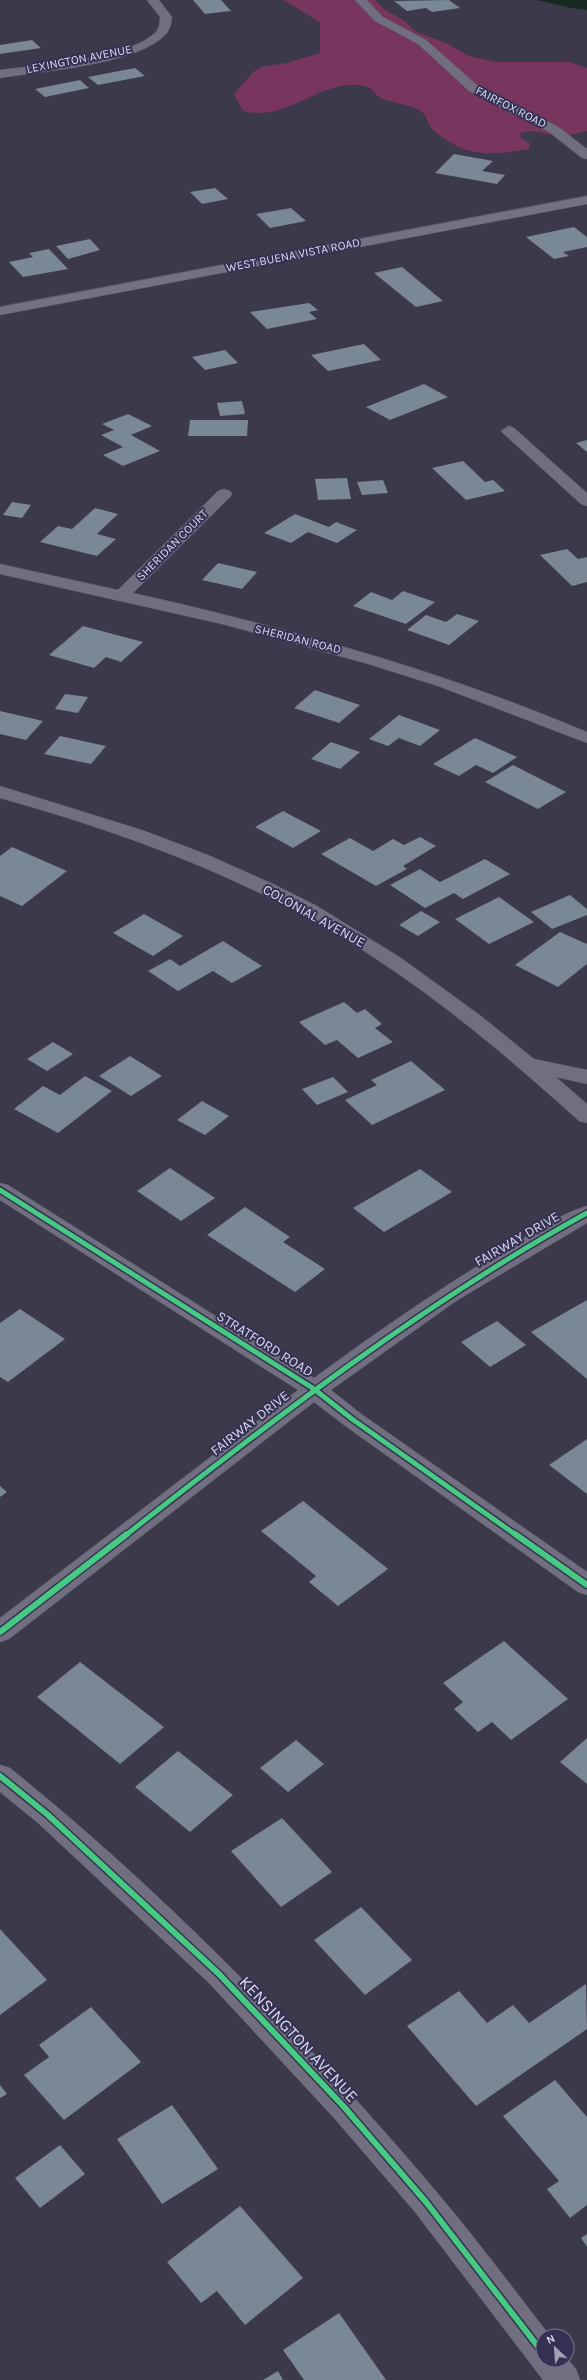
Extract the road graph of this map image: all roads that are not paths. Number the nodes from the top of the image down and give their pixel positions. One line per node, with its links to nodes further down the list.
1 (153, 0): 3 (street, LEXINGTON AVENUE)
2 (361, 0): 4 (street, FAIRFOX ROAD)
3 (0, 74)
4 (587, 155)
5 (587, 200): 6 (street, WEST BUENA VISTA ROAD)
6 (0, 311)
7 (509, 431): 9 (street)
8 (224, 494): 11 (street, SHERIDAN COURT)
9 (587, 501)
10 (0, 569): 11 (street, SHERIDAN ROAD)
11 (121, 596): 12 (street, SHERIDAN ROAD)
12 (583, 731)
13 (0, 792): 14 (street, COLONIAL AVENUE)
14 (531, 1065): 15 (street); 16 (street, COLONIAL AVENUE)
15 (587, 1078)
16 (587, 1116)
17 (0, 1190): 19 (street, STRATFORD ROAD)
18 (587, 1213): 19 (street, FAIRWAY DRIVE)
19 (314, 1389): 20 (street, STRATFORD ROAD); 21 (street, FAIRWAY DRIVE)
20 (587, 1585)
21 (0, 1632)
22 (0, 1776): 23 (street, KENSINGTON AVENUE)
23 (535, 2343)
24 (554, 2368): 25 (street)
25 (564, 2380)

